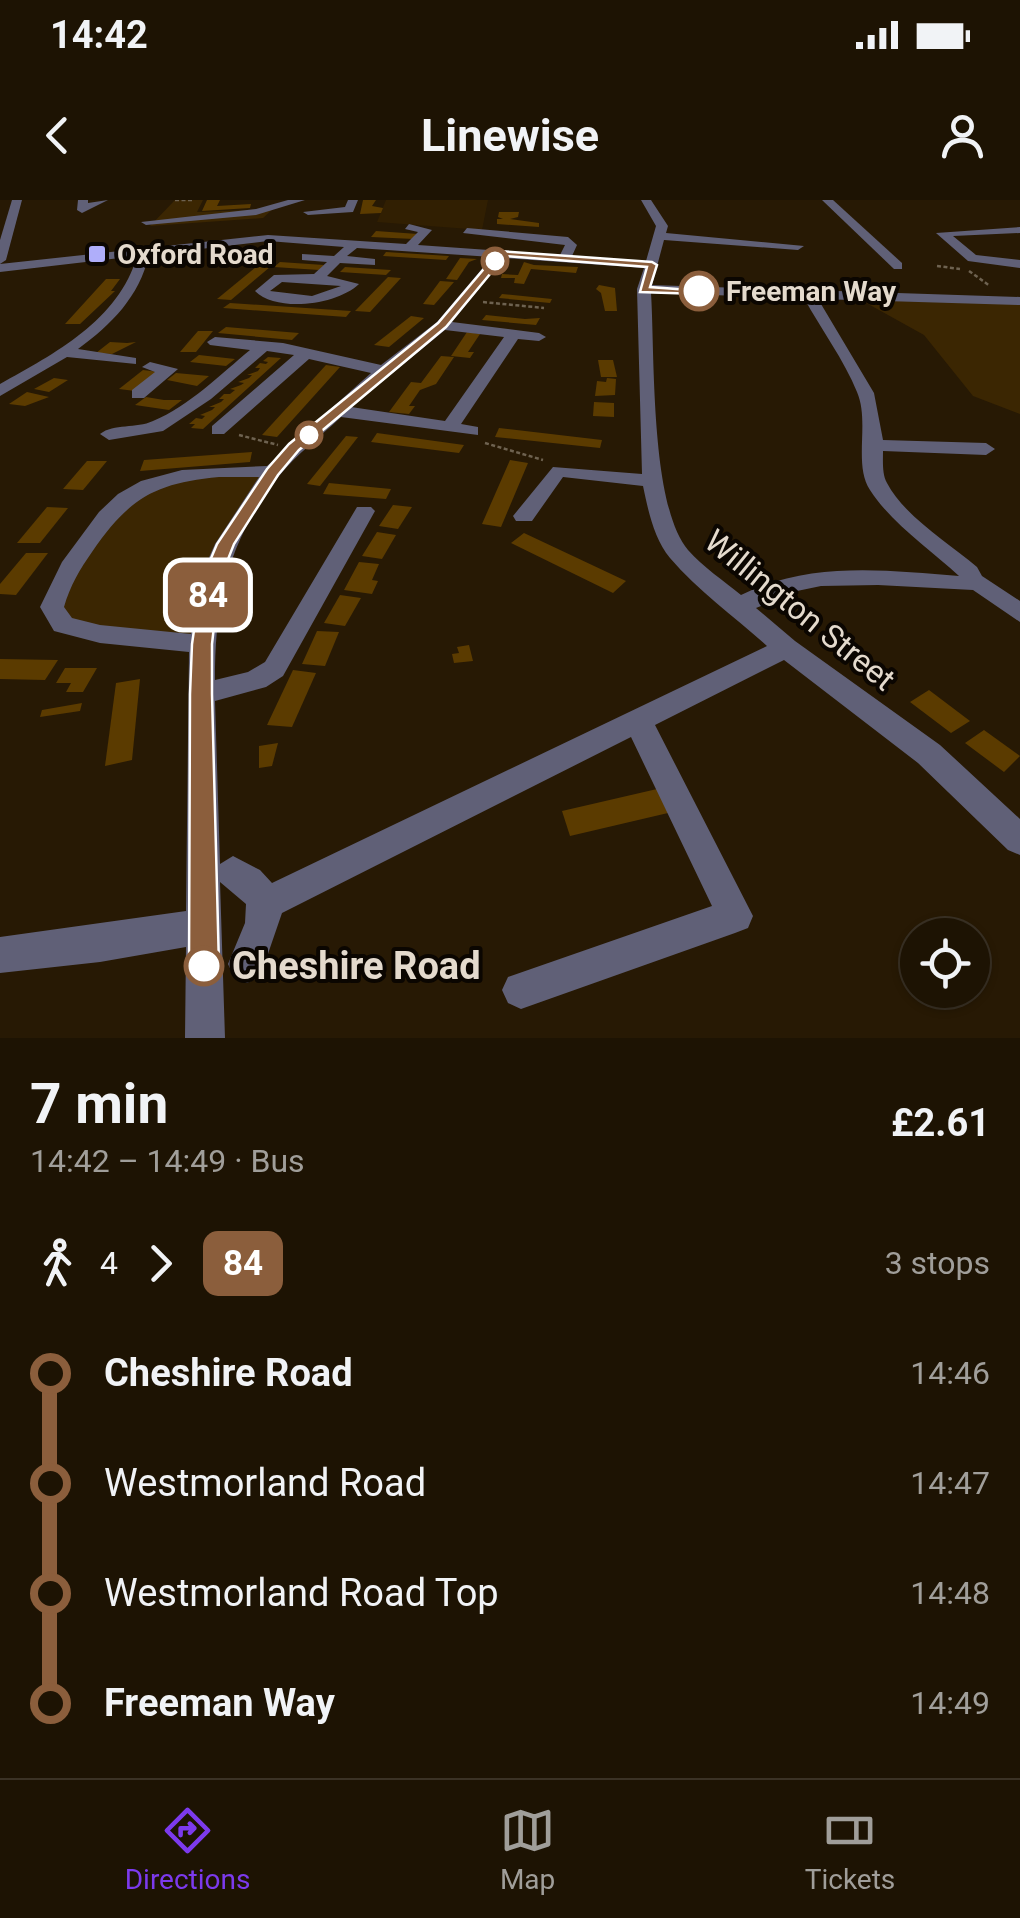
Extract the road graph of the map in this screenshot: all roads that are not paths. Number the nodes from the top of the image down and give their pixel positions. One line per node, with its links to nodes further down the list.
1 (17, 200): 30 (street)
2 (83, 200): 3 (street)
3 (104, 200)
4 (243, 200): 9 (street)
5 (300, 200): 9 (street)
6 (599, 200): 10 (street)
7 (646, 200): 18 (street)
8 (826, 200): 34 (street)
9 (283, 203): 14 (street)
10 (613, 204)
11 (351, 205): 13 (street)
12 (159, 206): 14 (street)
13 (308, 212)
14 (146, 222): 24 (street)
15 (408, 228): 20 (street)
16 (1020, 230): 32 (street)
17 (467, 231): 25 (street)
18 (662, 236): 21 (street); 33 (street, Willington Street)
19 (356, 242): 20 (street); 22 (street); 29 (street)
20 (411, 246): 26 (street)
21 (798, 246)
22 (168, 248): 24 (street); 27 (street)
23 (611, 248): 25 (street)
24 (144, 250): 27 (street); 45 (street)
25 (568, 251): 26 (street); 33 (street)
26 (503, 252): 40 (street)
27 (126, 253): 35 (street)
28 (306, 257): 29 (street)
29 (338, 259): 31 (street); 36 (street)
30 (0, 260)
31 (371, 262)
32 (1020, 264)
33 (652, 265): 37 (street, Willington Street)
34 (898, 266)
35 (0, 268)
36 (317, 278): 36 (street)
37 (644, 290): 38 (street); 60 (street, Willington Street)
38 (809, 295): 39 (street); 57 (street)
39 (1015, 301)
40 (442, 325): 41 (street); 49 (street)
41 (514, 334): 42 (street); 53 (street)
42 (539, 337)
43 (215, 342): 44 (street)
44 (262, 348): 46 (street); 51 (street)
45 (63, 352): 47 (street); 50 (street)
46 (304, 354): 49 (street); 54 (street)
47 (130, 361)
48 (150, 367): 51 (street)
49 (385, 372): 52 (street)
50 (0, 391)
51 (205, 395): 56 (street)
52 (338, 411): 53 (street); 59 (street)
53 (451, 426): 55 (street)
54 (218, 430)
55 (472, 431)
56 (109, 434)
57 (875, 444): 58 (street); 63 (street)
58 (986, 449)
59 (272, 472): 66 (street); 66 (street)
60 (652, 481): 61 (street); 64 (street, Willington Street)
61 (524, 516)
62 (352, 518): 68 (street)
63 (972, 580): 64 (street); 65 (street)
64 (736, 608): 67 (street, Willington Street)
65 (1020, 614)
66 (202, 644): 68 (street)
67 (786, 648): 69 (street); 70 (street, Willington Street)
68 (201, 694): 73 (street)
69 (638, 721): 72 (street); 76 (street)
70 (1020, 840)
71 (232, 872): 72 (street)
72 (265, 904): 75 (street)
73 (204, 926): 74 (street); 77 (street)
74 (0, 956)
75 (248, 964)
76 (521, 990)
77 (205, 1038)

